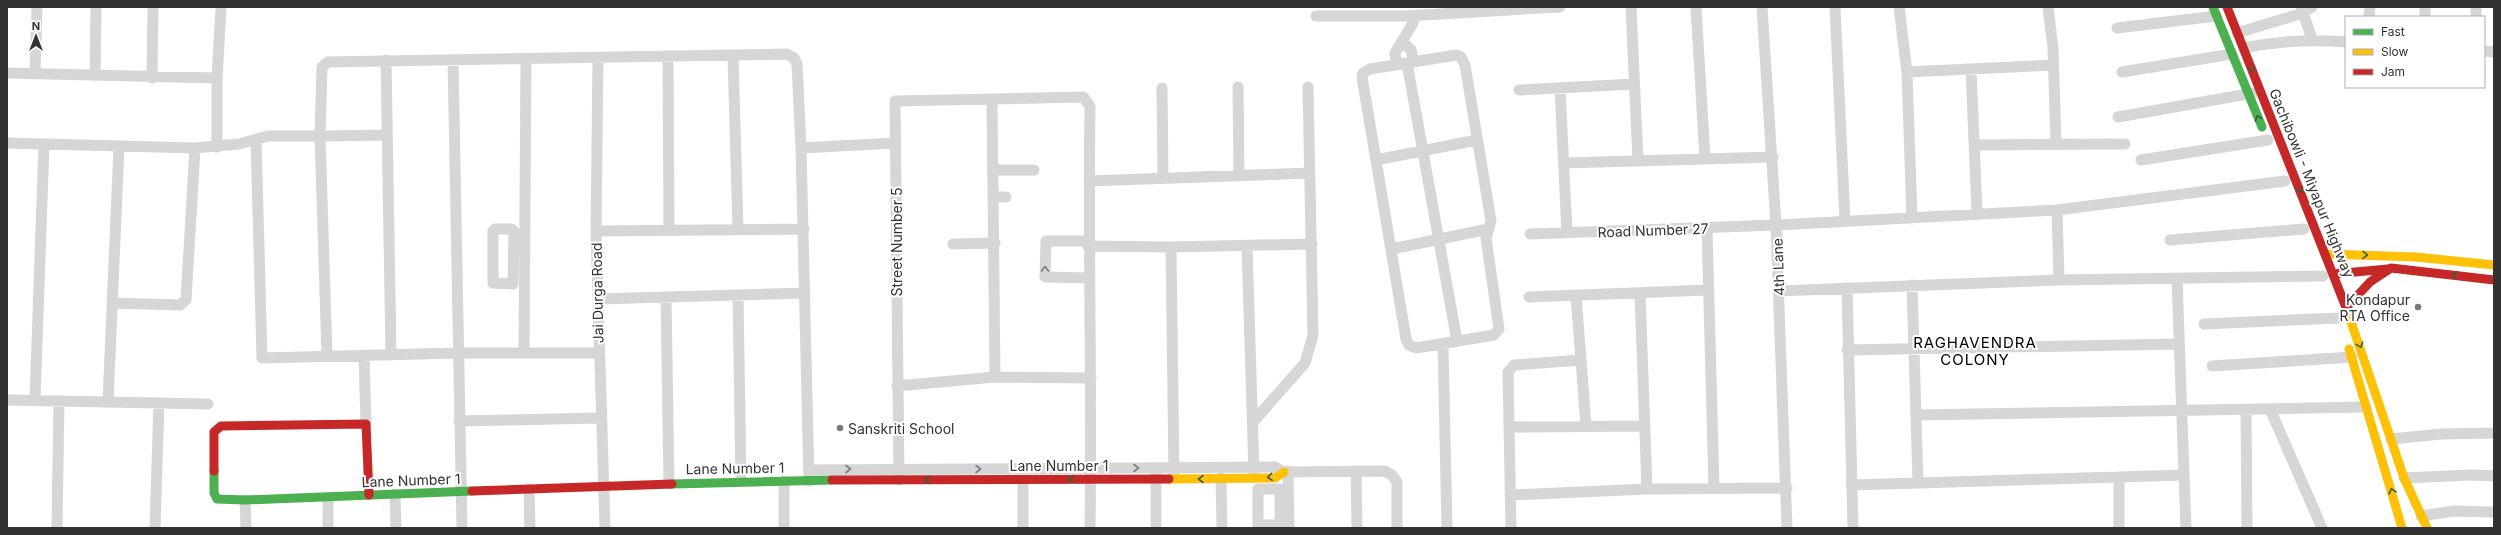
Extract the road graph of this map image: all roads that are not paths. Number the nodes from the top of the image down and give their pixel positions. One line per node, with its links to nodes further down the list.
1 (37, 7): 39 (street)
2 (96, 7): 40 (street)
3 (1528, 7): 4 (street); 15 (street)
4 (1560, 7)
5 (1631, 7): 43 (street)
6 (1696, 7): 70 (street)
7 (1762, 7): 69 (street, 4th Lane)
8 (1835, 7): 87 (street)
9 (1899, 7): 36 (street)
10 (2048, 7): 34 (street)
11 (2227, 7): 21 (main road, Gachibowli - Miyapur Highway)
12 (153, 9): 41 (street)
13 (222, 9): 42 (street)
14 (2305, 9): 21 (street); 22 (street)
15 (1452, 11): 18 (street)
16 (2215, 11): 20 (street); 26 (main road, Gachibowli - Miyapur Highway)
17 (1365, 12): 18 (street); 19 (street)
18 (1409, 13): 23 (street)
19 (1316, 16)
20 (2117, 28)
21 (2237, 32): 25 (main road, Gachibowli - Miyapur Highway)
22 (2312, 39): 24 (street); 25 (street)
23 (1402, 41): 33 (street); 33 (street)
24 (2345, 42)
25 (2244, 48): 49 (main road, Gachibowli - Miyapur Highway, one-way to 49)
26 (2232, 54): 37 (street); 50 (main road, Gachibowli - Miyapur Highway)
27 (734, 56): 29 (street); 67 (street); 94 (street)
28 (598, 58): 29 (street); 30 (street); 95 (street, Jai Durga Road)
29 (668, 58): 93 (street)
30 (526, 59): 32 (street); 98 (street)
31 (386, 60): 32 (street); 53 (street); 54 (street)
32 (454, 60): 140 (street)
33 (1406, 64): 56 (street); 68 (street); 71 (street)
34 (2053, 65): 35 (street); 60 (street)
35 (1971, 69): 36 (street); 63 (street)
36 (1907, 72): 86 (street)
37 (2122, 72)
38 (7, 73): 39 (street)
39 (35, 74): 40 (street)
40 (95, 76): 41 (street)
41 (152, 78): 42 (street)
42 (217, 78): 65 (street)
43 (1634, 84): 47 (street); 73 (street)
44 (1238, 87): 78 (street)
45 (1308, 87): 77 (street)
46 (1162, 88): 79 (street)
47 (1560, 88): 48 (street); 74 (street)
48 (1519, 90)
49 (2261, 91): 50 (street); 109 (main road, Gachibowli - Miyapur Highway, one-way to 109)
50 (2248, 94): 52 (street); 62 (main road, Gachibowli - Miyapur Highway, one-way to 50)
51 (992, 100): 58 (street, Street Number 5); 75 (street); 80 (street)
52 (2118, 117)
53 (320, 136): 54 (street); 55 (street); 143 (street)
54 (387, 136): 145 (street)
55 (256, 138): 65 (street); 143 (street)
56 (1478, 140): 68 (street); 92 (street)
57 (7, 143): 59 (street)
58 (895, 143): 67 (street); 151 (street, Street Number 5)
59 (44, 144): 64 (street); 153 (street)
60 (2056, 144): 61 (street); 63 (street)
61 (2125, 144)
62 (2269, 144): 72 (street)
63 (1974, 145): 85 (street)
64 (119, 147): 66 (street); 130 (street)
65 (216, 147): 66 (street)
66 (194, 148): 130 (street)
67 (801, 148): 91 (street)
68 (1422, 151): 71 (street); 99 (street)
69 (1773, 157): 70 (street); 88 (street, 4th Lane)
70 (1705, 159): 73 (street)
71 (1376, 160): 107 (street)
72 (2141, 160)
73 (1638, 161): 74 (street)
74 (1564, 163): 96 (street)
75 (994, 170): 76 (street); 82 (street)
76 (1034, 170)
77 (1310, 173): 78 (street); 104 (street)
78 (1239, 175): 79 (street)
79 (1163, 178): 80 (street)
80 (1089, 181): 102 (street)
81 (2285, 181): 84 (street, Road Number 27)
82 (994, 197): 83 (street); 101 (street)
83 (1006, 197)
84 (2057, 210): 85 (street, Road Number 27); 116 (street)
85 (1977, 212): 86 (street, Road Number 27)
86 (1912, 219): 87 (street, Road Number 27)
87 (1845, 221): 88 (street, Road Number 27)
88 (1776, 225): 89 (street, Road Number 27); 121 (street, 4th Lane)
89 (1707, 228): 96 (street, Road Number 27); 120 (street)
90 (2304, 228): 100 (street)
91 (804, 229): 94 (street); 123 (street)
92 (1488, 229): 99 (street); 135 (street)
93 (669, 230): 94 (street); 95 (street)
94 (738, 230)
95 (596, 231): 129 (street, Jai Durga Road)
96 (1567, 233): 97 (street, Road Number 27)
97 (1530, 234)
98 (520, 239): 112 (street); 112 (street)
99 (1438, 239): 107 (street); 135 (street)
100 (2170, 240)
101 (995, 243): 103 (street); 149 (street)
102 (1088, 243): 106 (street); 114 (street); 114 (street, one-way to 102)
103 (953, 244)
104 (1312, 244): 105 (street); 165 (street)
105 (1247, 246): 106 (street); 165 (street)
106 (1171, 247): 176 (street)
107 (1392, 249): 136 (street)
108 (2312, 249): 113 (main road, Gachibowli - Miyapur Highway)
109 (2326, 254): 110 (main road, one-way to 110); 113 (main road, Gachibowli - Miyapur Highway)
110 (2494, 265)
111 (2391, 268): 113 (main road); 117 (main road, one-way to 111); 131 (main road)
112 (520, 274): 142 (street)
113 (2328, 275): 115 (street); 122 (main road, Gachibowli - Miyapur Highway); 131 (main road, Gachibowli - Miyapur Highway)
114 (1089, 278): 150 (street)
115 (2176, 278): 116 (street); 137 (street)
116 (2059, 280): 118 (street)
117 (2494, 280)
118 (1912, 286): 119 (street); 138 (street)
119 (1847, 288): 121 (street); 139 (street)
120 (1708, 290): 124 (street); 194 (street)
121 (1778, 291): 195 (street, 4th Lane)
122 (2329, 292)
123 (805, 293): 125 (street); 178 (street)
124 (1640, 294): 126 (street); 168 (street)
125 (738, 296): 128 (street); 187 (street)
126 (1576, 296): 127 (street); 147 (street)
127 (1529, 297)
128 (666, 298): 129 (street); 190 (street)
129 (598, 299): 141 (street, Jai Durga Road)
130 (112, 303): 155 (street)
131 (2346, 308): 171 (main road, Gachibowli - Miyapur Highway, one-way to 171)
132 (2338, 318): 133 (street)
133 (2204, 324)
134 (2346, 340): 146 (main road)
135 (1457, 342): 136 (street)
136 (1443, 344): 222 (street)
137 (2179, 344): 138 (street); 159 (street)
138 (1914, 349): 139 (street); 162 (street)
139 (1847, 350): 191 (street)
140 (457, 353): 142 (street); 145 (street); 164 (street)
141 (598, 353): 142 (street); 163 (street, Jai Durga Road)
142 (524, 354)
143 (327, 355): 144 (street)
144 (364, 355): 145 (street); 166 (street)
145 (391, 355)
146 (2352, 357): 148 (street); 158 (main road)
147 (1581, 360): 167 (street); 169 (street)
148 (2212, 366)
149 (996, 377): 150 (street); 151 (street)
150 (1091, 378): 177 (street)
151 (897, 386): 179 (street, Street Number 5)
152 (7, 400): 153 (street)
153 (35, 400): 154 (street)
154 (59, 401): 155 (street); 207 (street)
155 (108, 402): 156 (street)
156 (159, 403): 157 (street); 208 (street)
157 (208, 404)
158 (2366, 407): 161 (street); 230 (main road, one-way to 158)
159 (2181, 409): 160 (street); 162 (street); 180 (street)
160 (2246, 410): 161 (street); 228 (street)
161 (2270, 410): 229 (street)
162 (1916, 415): 189 (street)
163 (600, 418): 164 (street); 192 (street, Jai Durga Road)
164 (459, 421): 197 (street)
165 (1253, 422): 172 (street)
166 (366, 424): 199 (main road); 202 (main road, Lane Number 1)
167 (1586, 426): 168 (street); 169 (street)
168 (1645, 426): 193 (street)
169 (1509, 427): 200 (street)
170 (2494, 433): 171 (street)
171 (2391, 439): 185 (main road, Gachibowli - Miyapur Highway)
172 (1254, 467): 173 (street); 176 (street); 184 (street)
173 (1286, 471): 174 (street); 184 (main road, one-way to 184); 205 (street)
174 (1356, 471): 220 (street); 221 (street)
175 (1156, 473): 176 (street); 177 (street); 218 (street)
176 (1174, 473): 183 (main road, one-way to 176)
177 (1091, 474): 179 (street, one-way to 177); 186 (main road, Lane Number 1, one-way to 186); 217 (street)
178 (809, 475): 179 (street); 188 (main road, Lane Number 1)
179 (898, 475): 186 (main road, Lane Number 1, one-way to 179)
180 (2184, 475): 182 (street); 227 (street)
181 (2494, 476): 185 (street)
182 (2119, 477): 189 (street); 226 (street)
183 (1221, 478): 184 (main road); 219 (street)
184 (1254, 478)
185 (2404, 478): 204 (main road, Gachibowli - Miyapur Highway)
186 (1023, 480): 216 (street)
187 (741, 481): 188 (main road, Lane Number 1); 190 (main road, Lane Number 1)
188 (784, 481): 215 (street)
189 (1918, 483): 191 (street)
190 (669, 484): 192 (main road, Lane Number 1)
191 (1851, 486): 225 (street)
192 (603, 487): 196 (main road, Lane Number 1); 214 (street, Jai Durga Road)
193 (1647, 488): 194 (street); 200 (street)
194 (1714, 488): 195 (street)
195 (1787, 488): 224 (street, 4th Lane)
196 (529, 489): 197 (main road, Lane Number 1); 213 (street)
197 (461, 492): 198 (main road, Lane Number 1); 212 (street)
198 (395, 494): 199 (main road, Lane Number 1); 211 (street)
199 (369, 495): 201 (main road, Lane Number 1)
200 (1510, 495): 223 (street)
201 (328, 497): 202 (main road, Lane Number 1); 210 (street)
202 (245, 500): 209 (street)
203 (2494, 512): 204 (street)
204 (2421, 516): 231 (main road, Gachibowli - Miyapur Highway)
205 (1285, 526): 206 (street); 206 (street)
206 (1258, 527)
207 (57, 528)
208 (155, 528)
209 (246, 528)
210 (328, 528)
211 (396, 528)
212 (462, 528)
213 (530, 528)
214 (605, 528)
215 (784, 528)
216 (1023, 528)
217 (1090, 528)
218 (1156, 528)
219 (1222, 528)
220 (1357, 528)
221 (1397, 528)
222 (1447, 528)
223 (1511, 528)
224 (1787, 528)
225 (1852, 528)
226 (2118, 528)
227 (2186, 528)
228 (2247, 528)
229 (2322, 528)
230 (2402, 528)
231 (2427, 528)

